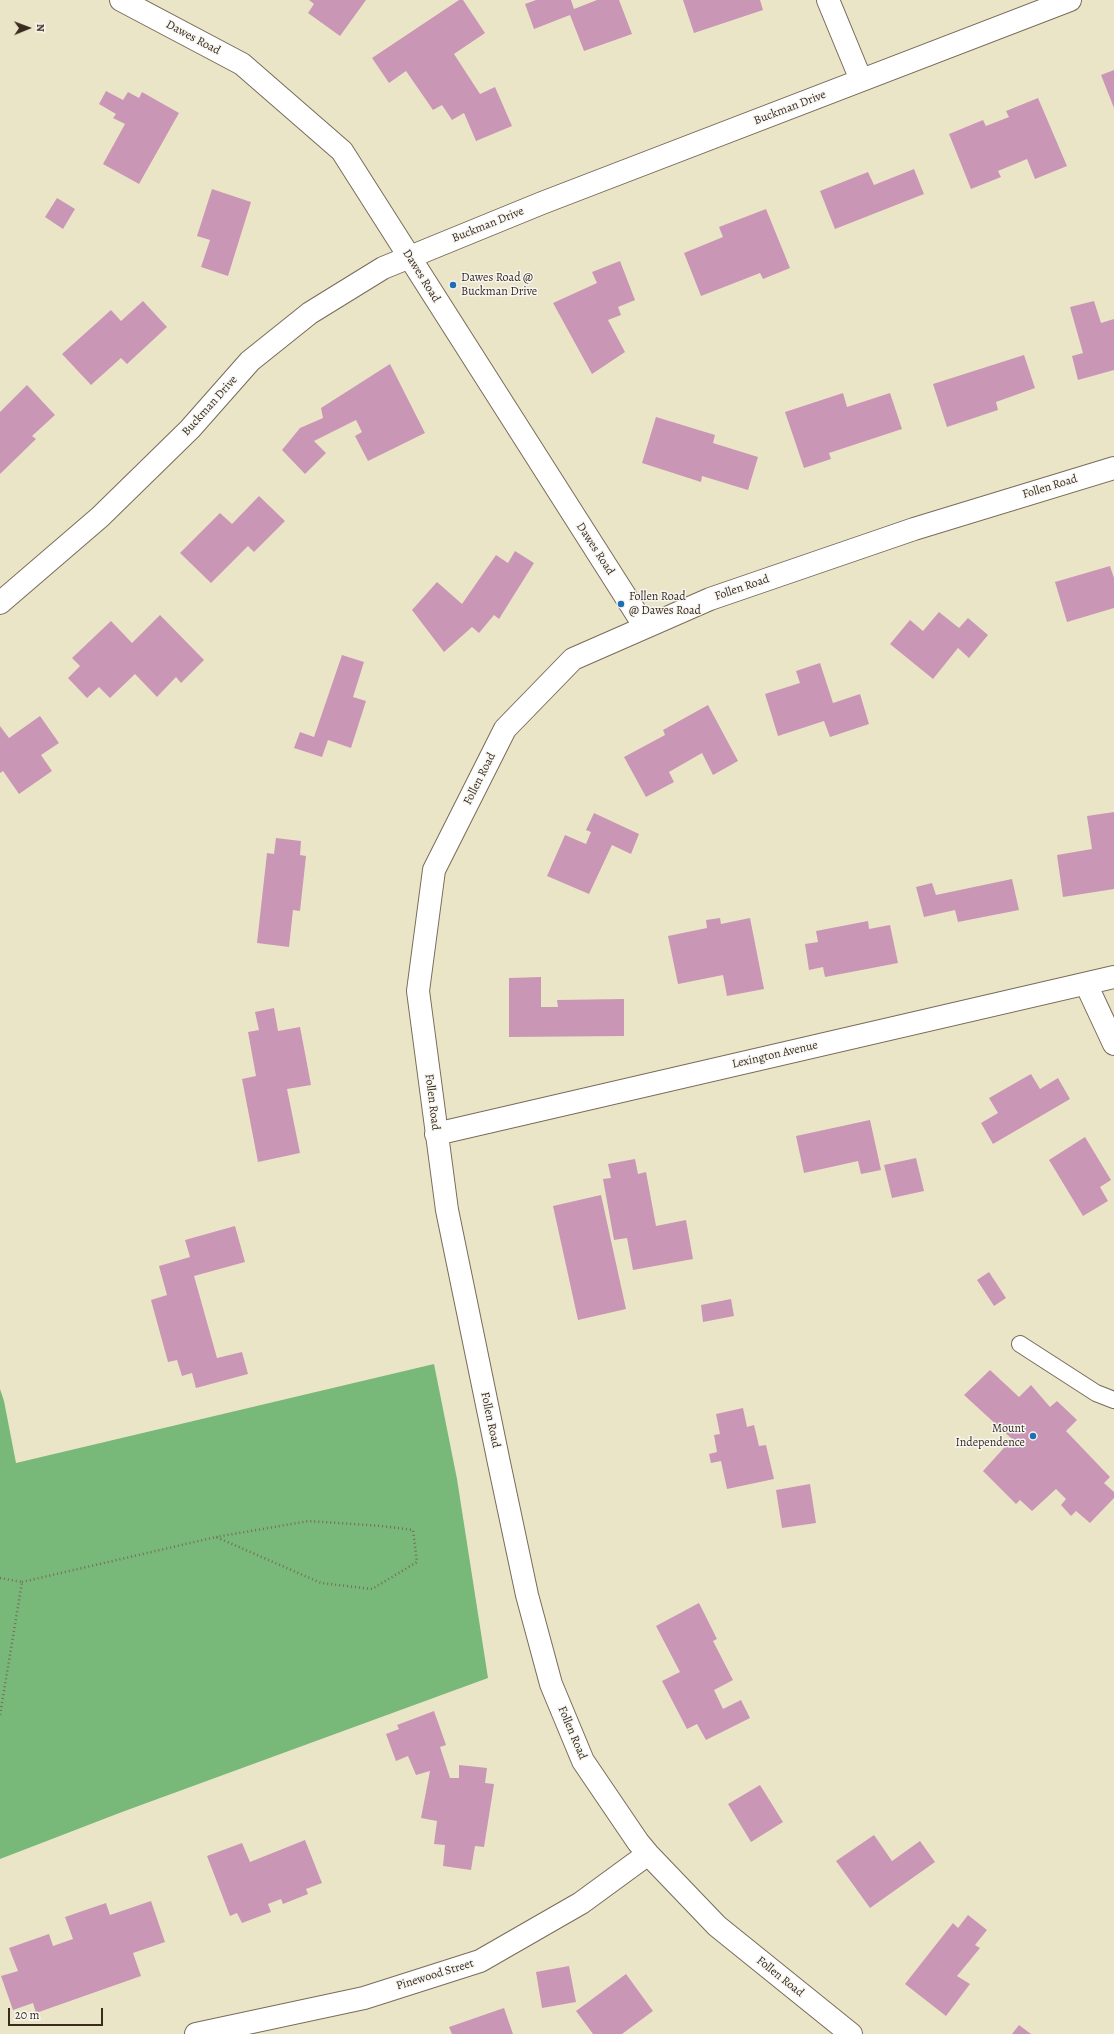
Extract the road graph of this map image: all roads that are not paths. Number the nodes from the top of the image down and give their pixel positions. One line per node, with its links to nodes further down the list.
1 (121, 0): 5 (street, Dawes Road)
2 (828, 0): 4 (street)
3 (1070, 0): 4 (street, Buckman Drive)
4 (861, 80): 5 (street, Buckman Drive)
5 (409, 258): 7 (street, Buckman Drive); 8 (street, Dawes Road)
6 (1114, 468): 8 (street, Follen Road)
7 (0, 604)
8 (645, 627): 12 (street, Follen Road)
9 (1114, 977): 10 (street, Lexington Avenue)
10 (1086, 984): 11 (street); 12 (street, Lexington Avenue)
11 (1114, 1044)
12 (436, 1134): 15 (street, Follen Road)
13 (1020, 1344): 14 (lane)
14 (1114, 1400)
15 (648, 1854): 16 (street, Pinewood Street); 17 (street, Follen Road)
16 (196, 2034)
17 (851, 2034)

